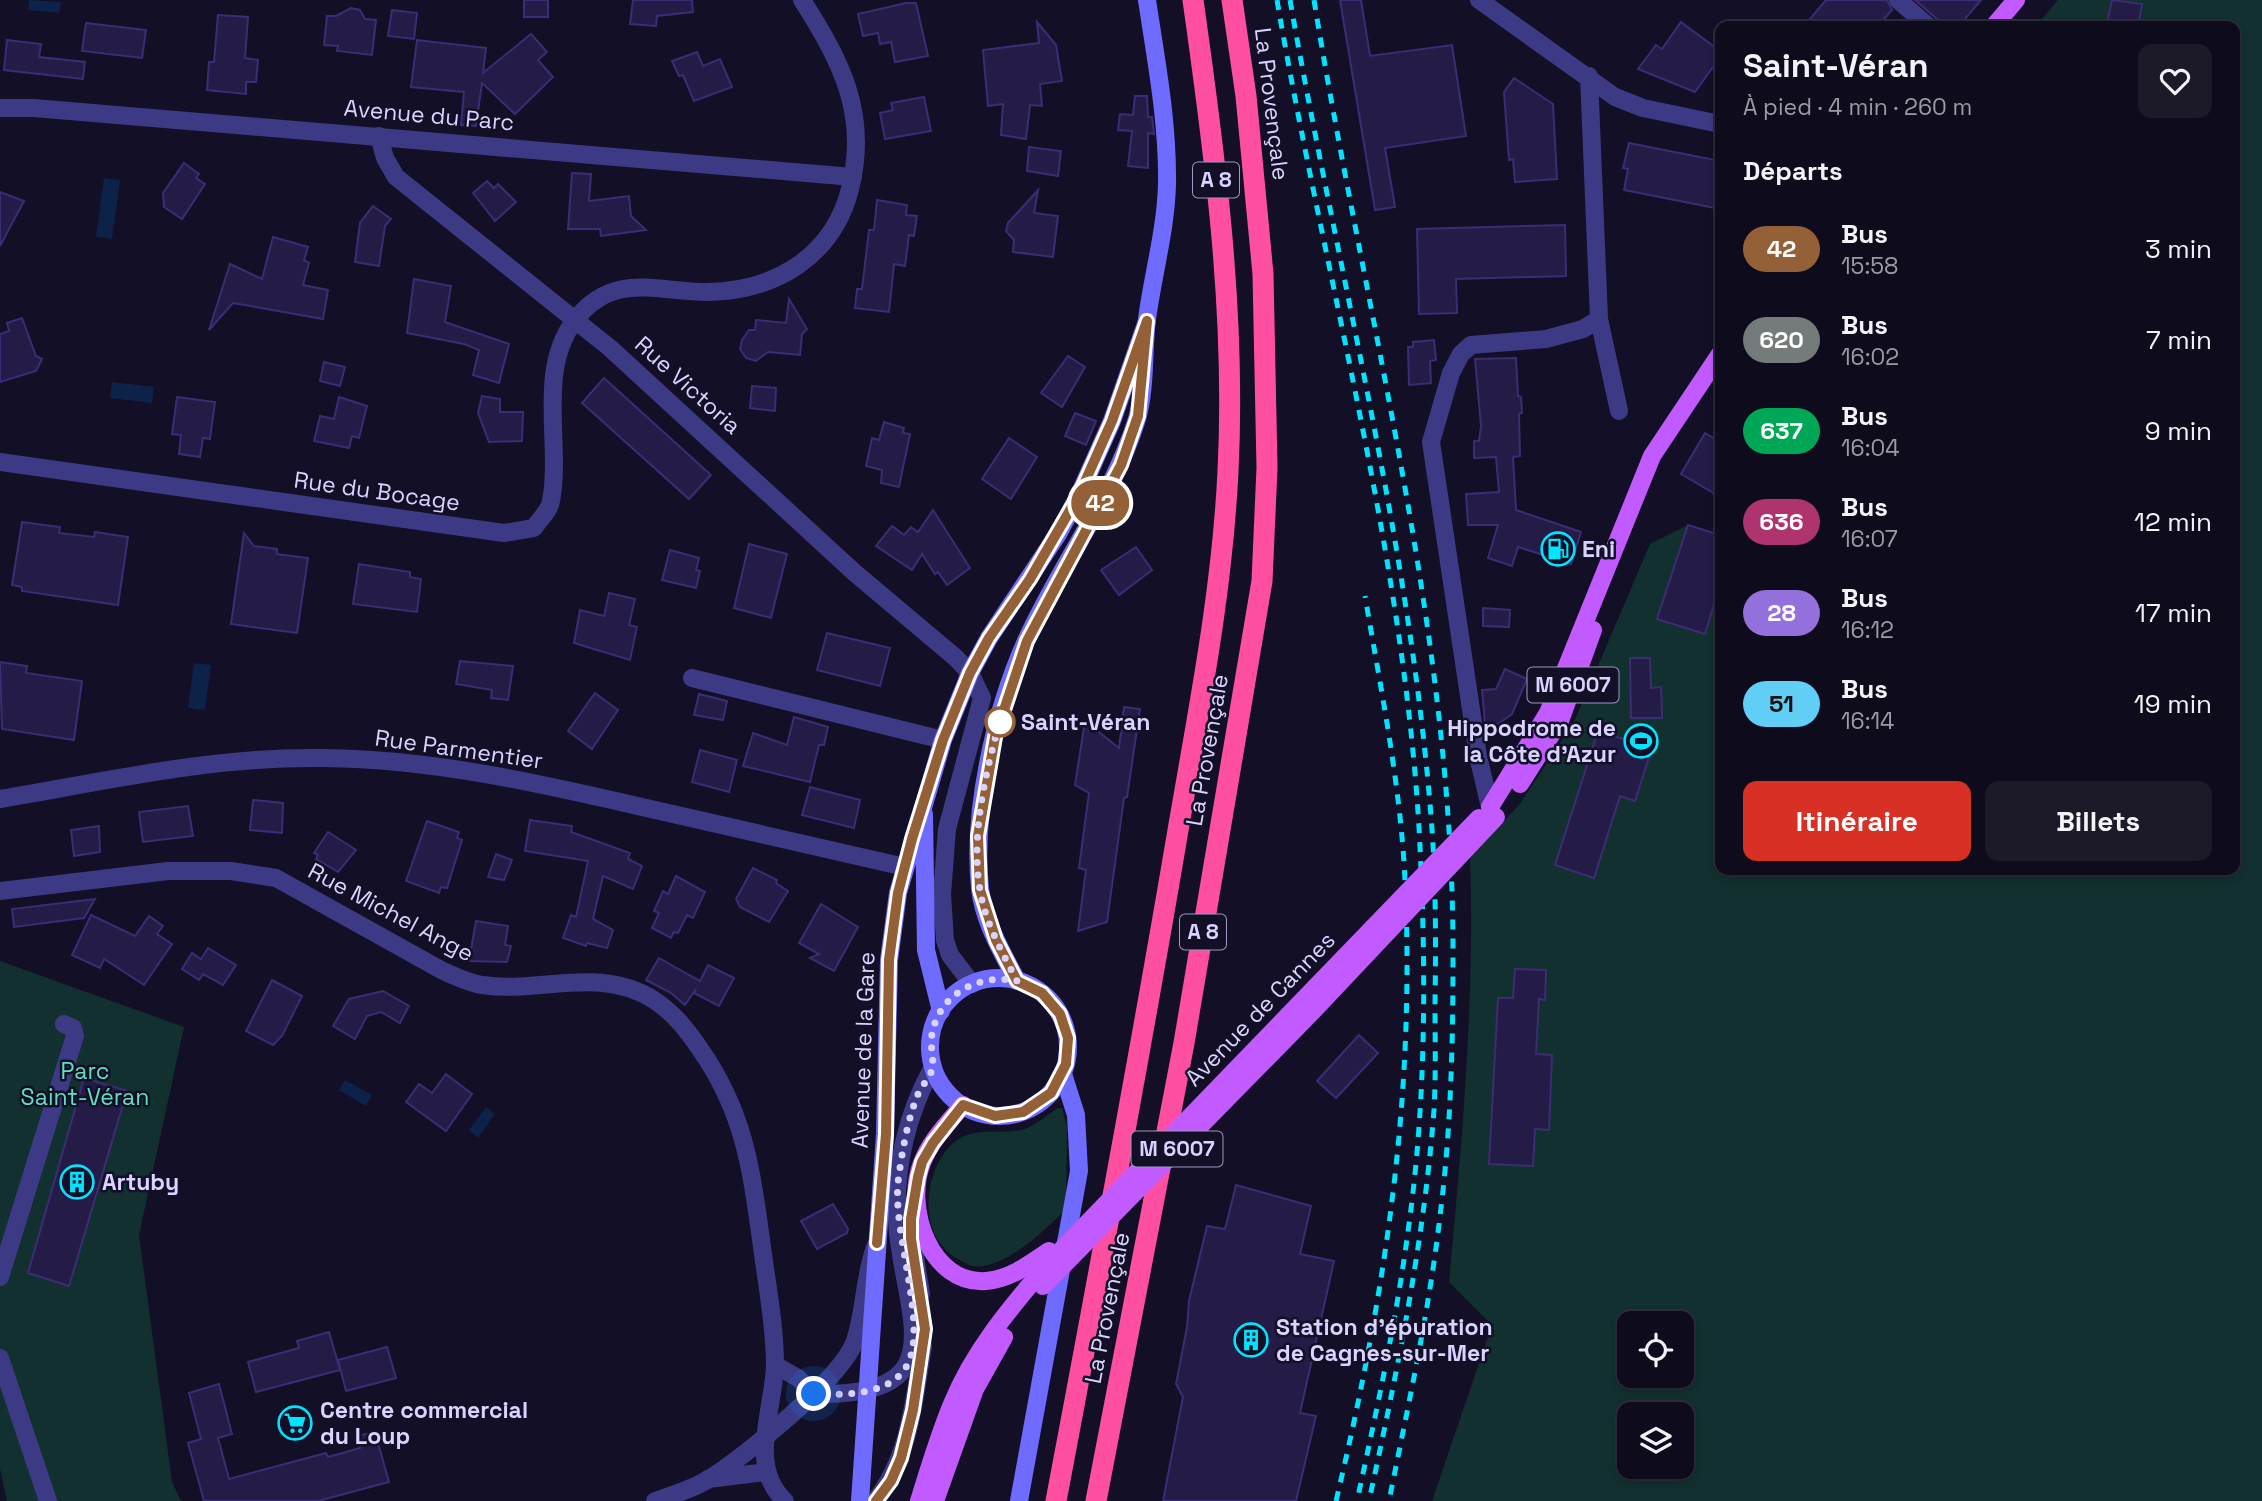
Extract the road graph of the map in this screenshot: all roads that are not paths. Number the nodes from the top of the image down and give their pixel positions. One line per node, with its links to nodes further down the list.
1 (802, 0): 14 (street)
2 (1147, 0): 17 (main road, Avenue de la Gare)
3 (1193, 0): 55 (highway, La Provençale / A 8)
4 (1231, 0): 56 (highway, La Provençale / A 8)
5 (1479, 0): 10 (street)
6 (1898, 0): 8 (street)
7 (2016, 0): 9 (main road)
8 (1922, 21)
9 (1998, 21)
10 (1589, 76): 12 (street); 15 (street)
11 (0, 108): 13 (street, Avenue du Parc)
12 (1715, 123)
13 (379, 136): 14 (street, Avenue du Parc); 16 (street, Rue Victoria)
14 (853, 177): 16 (street)
15 (1599, 319): 19 (street); 26 (street)
16 (574, 321): 20 (street, Rue du Bocage); 21 (street, Rue Victoria)
17 (1147, 321): 21 (main road, Avenue de la Gare); 29 (main road, Avenue de la Gare)
18 (1715, 361): 26 (main road, Avenue de Cannes / M 6007)
19 (1619, 411)
20 (0, 462)
21 (970, 673): 23 (main road, Avenue de la Gare); 30 (street)
22 (692, 678): 23 (street)
23 (943, 740): 25 (main road, Avenue de la Gare)
24 (0, 799): 27 (street, Rue Parmentier)
25 (923, 804): 27 (main road, Avenue de la Gare); 31 (main road)
26 (1493, 812): 38 (main road, Avenue de Cannes / M 6007, bridge); 53 (main road, Avenue de Cannes / M 6007, bridge)
27 (905, 867): 37 (main road, Avenue de la Gare)
28 (0, 891): 41 (street, Rue Michel Ange)
29 (1017, 981): 30 (main road); 34 (main road)
30 (972, 984): 31 (main road)
31 (941, 1011): 33 (main road)
32 (64, 1024): 39 (street)
33 (933, 1067): 35 (main road); 42 (street)
34 (1063, 1074): 35 (main road); 54 (main road)
35 (963, 1105): 36 (main road)
36 (917, 1191): 38 (main road); 51 (street)
37 (877, 1243): 42 (main road, Avenue de la Gare); 43 (street)
38 (1048, 1259): 52 (main road, Avenue de Cannes / M 6007)
39 (0, 1277)
40 (0, 1358): 48 (street)
41 (775, 1365): 43 (street); 44 (street, Rue Michel Ange)
42 (867, 1391): 43 (street); 50 (main road, Avenue de la Gare)
43 (814, 1394): 44 (street)
44 (766, 1435): 45 (street, Rue Michel Ange); 46 (street)
45 (766, 1472): 46 (street); 47 (street)
46 (708, 1479): 49 (street)
47 (779, 1500)
48 (48, 1501)
49 (655, 1501)
50 (860, 1501)
51 (876, 1501)
52 (919, 1501)
53 (935, 1501)
54 (1019, 1501)
55 (1056, 1501)
56 (1096, 1501)

